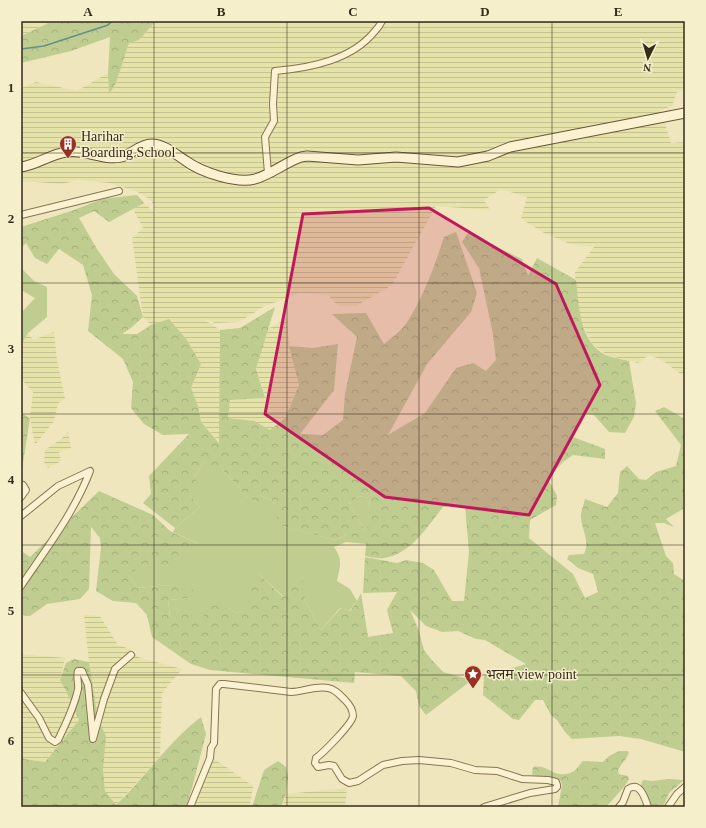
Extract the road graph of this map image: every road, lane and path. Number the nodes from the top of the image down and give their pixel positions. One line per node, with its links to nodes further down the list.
1 (382, 21): 4 (street)
2 (685, 113): 4 (main road)
3 (21, 167): 4 (main road)
4 (268, 173)
5 (119, 191): 6 (street)
6 (21, 215)
7 (21, 487): 8 (street)
8 (21, 497)
9 (21, 516): 10 (street)
10 (21, 586)
11 (131, 655): 12 (street)
12 (21, 693)
13 (685, 787): 18 (street)
14 (190, 807): 15 (street)
15 (484, 807)
16 (619, 807): 17 (street)
17 (648, 807)
18 (668, 807)

